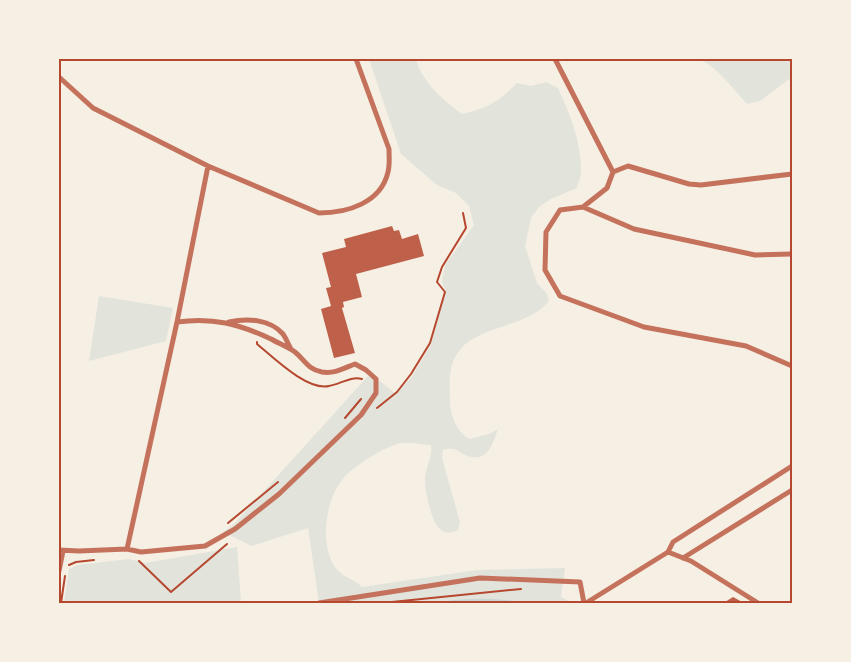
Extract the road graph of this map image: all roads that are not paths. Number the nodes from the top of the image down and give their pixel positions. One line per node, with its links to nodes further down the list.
1 (356, 59): 4 (street)
2 (555, 59): 5 (street)
3 (59, 77): 4 (street)
4 (208, 166): 9 (street)
5 (613, 172): 6 (street); 7 (street)
6 (792, 174)
7 (583, 208): 8 (street); 12 (street)
8 (792, 254)
9 (177, 322): 10 (street); 15 (street)
10 (226, 322): 11 (street); 11 (street)
11 (291, 350): 15 (street)
12 (792, 366)
13 (792, 466): 17 (street)
14 (792, 490): 18 (street)
15 (127, 549): 16 (street)
16 (61, 550): 19 (street)
17 (668, 552): 18 (street); 21 (street)
18 (683, 558): 22 (street)
19 (59, 571)
20 (319, 603): 21 (street)
21 (585, 603)
22 (758, 603)

